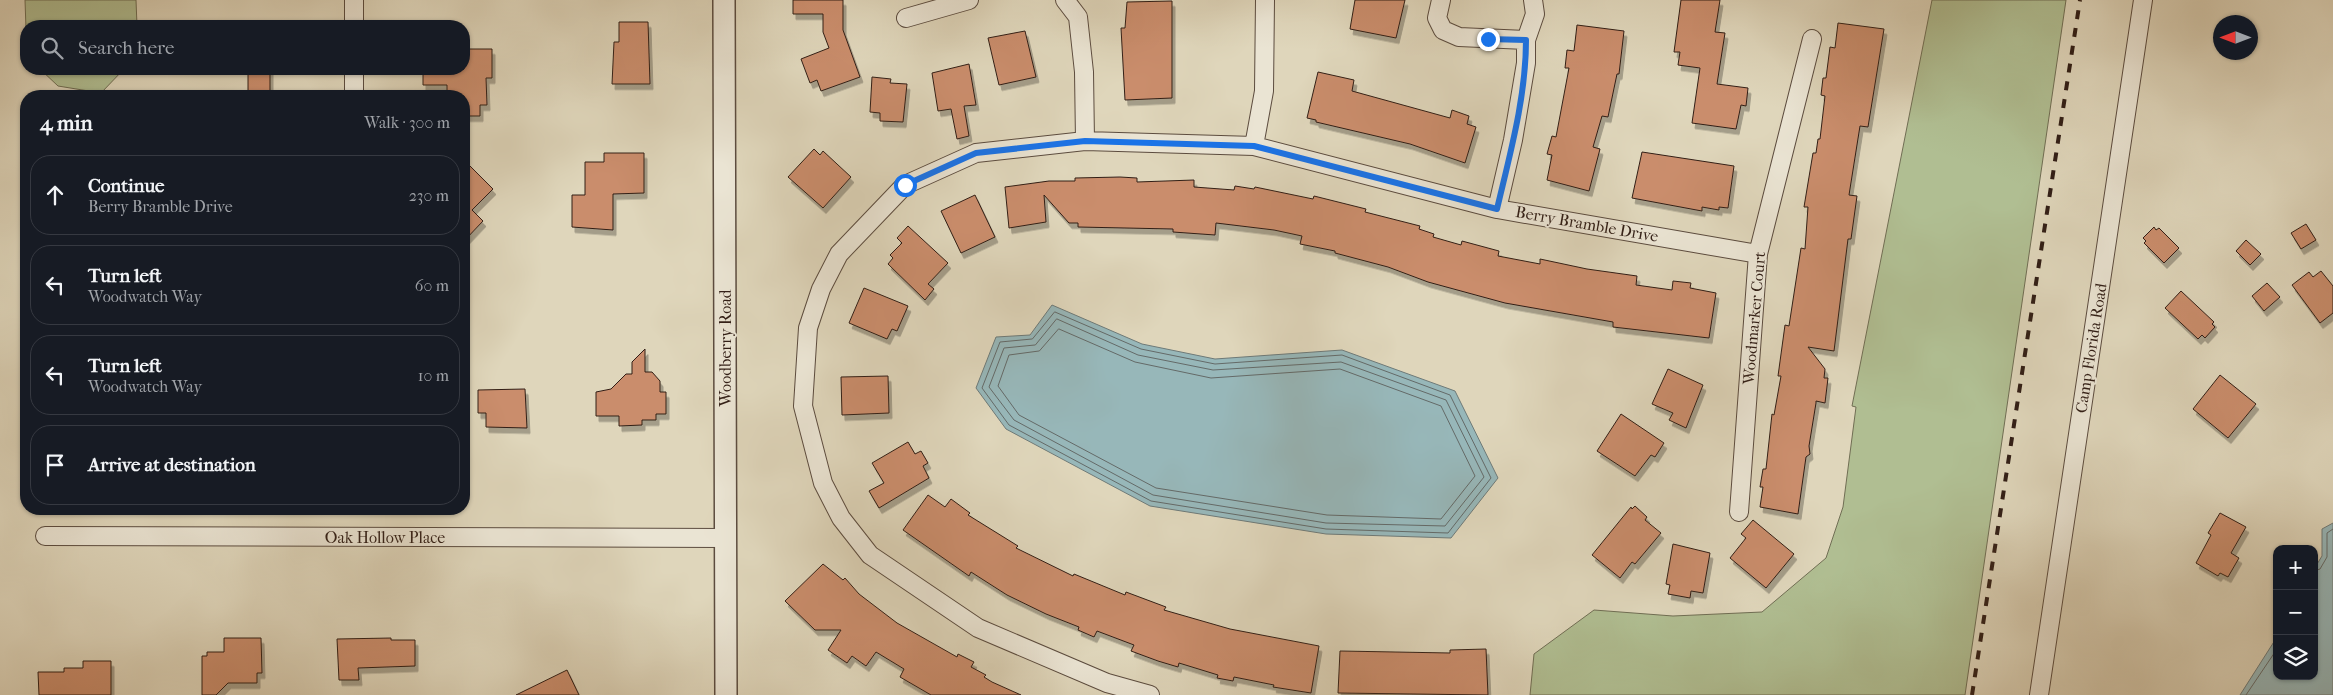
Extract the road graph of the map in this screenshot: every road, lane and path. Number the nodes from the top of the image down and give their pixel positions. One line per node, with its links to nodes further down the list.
1 (354, 0): 10 (street)
2 (724, 0): 21 (street, Woodberry Road)
3 (970, 0): 9 (street)
4 (1065, 0): 15 (street)
5 (1265, 0): 16 (street)
6 (1441, 0): 12 (street)
7 (1533, 0): 12 (street)
8 (2143, 0): 24 (street, Camp Florida Road)
9 (906, 18)
10 (354, 20)
11 (1812, 39): 18 (street, Woodmarker Court)
12 (1526, 40): 17 (street)
13 (354, 75): 14 (street)
14 (354, 90)
15 (1085, 141): 16 (street, Berry Bramble Drive); 23 (street, Berry Bramble Drive)
16 (1254, 146): 17 (street, Berry Bramble Drive)
17 (1497, 209): 18 (street, Berry Bramble Drive)
18 (1758, 254): 19 (street, Woodmarker Court)
19 (1739, 512)
20 (45, 536): 21 (street, Oak Hollow Place)
21 (726, 538): 22 (street, Woodberry Road)
22 (726, 695)
23 (1150, 695)
24 (2039, 695)

